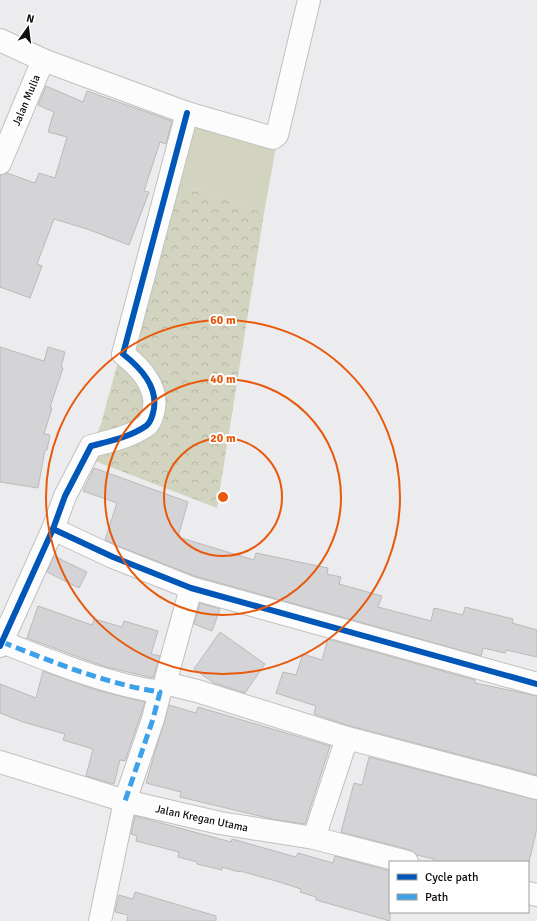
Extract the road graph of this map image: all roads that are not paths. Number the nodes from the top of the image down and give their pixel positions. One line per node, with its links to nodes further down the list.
1 (309, 0): 4 (street)
2 (0, 40): 3 (street)
3 (43, 60): 4 (street); 5 (street, Jalan Mulia)
4 (187, 113): 6 (street)
5 (0, 163)
6 (53, 529): 7 (street); 8 (street)
7 (191, 588): 9 (street); 10 (street)
8 (1, 644): 13 (street)
9 (537, 684)
10 (348, 738): 12 (street); 14 (street)
11 (0, 762): 13 (street, Jalan Kregan Utama)
12 (537, 788)
13 (125, 801): 14 (street, Jalan Kregan Utama); 16 (street)
14 (314, 838): 15 (street, Jalan Kregan Utama)
15 (403, 861)
16 (100, 921)

